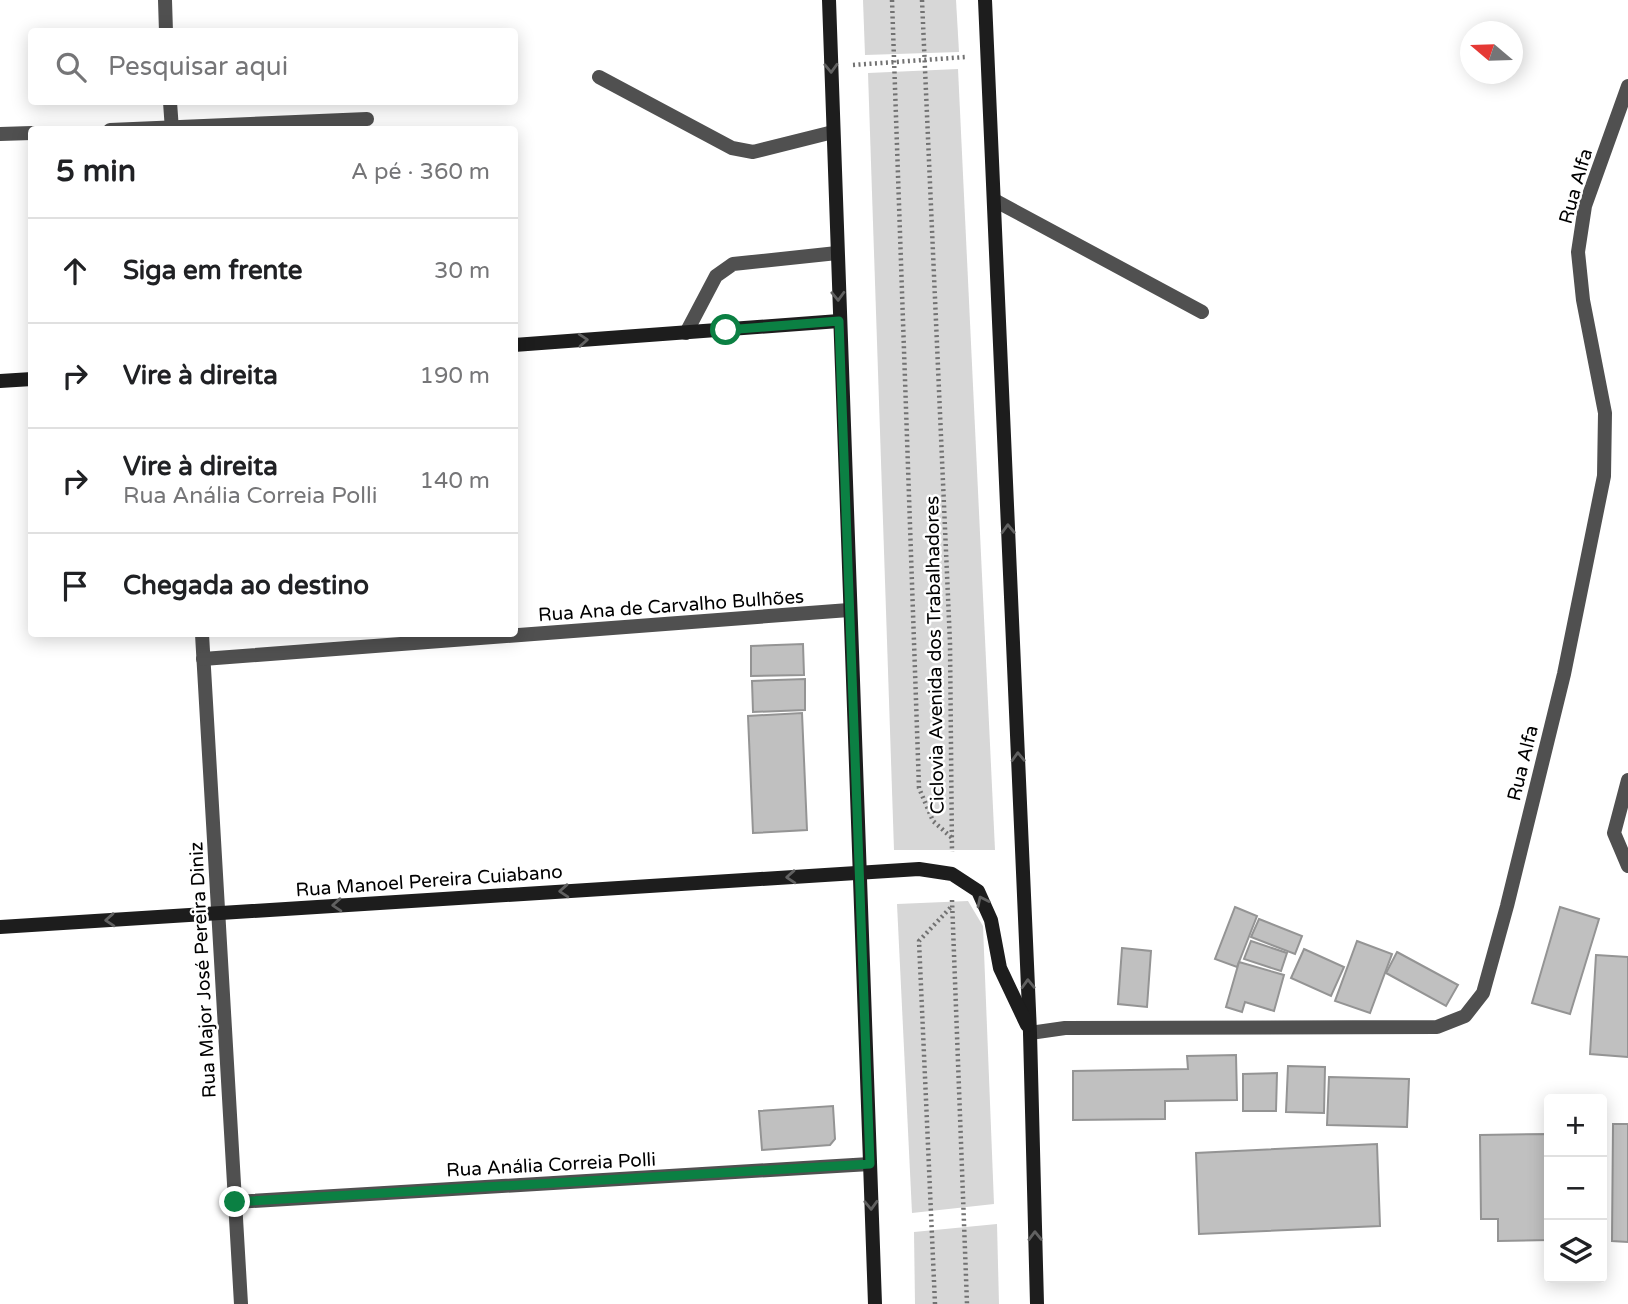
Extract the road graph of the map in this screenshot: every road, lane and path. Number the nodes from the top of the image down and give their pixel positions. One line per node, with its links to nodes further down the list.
1 (164, 0): 6 (street)
2 (829, 0): 10 (main road)
3 (892, 0): 9 (path, Ciclovia Avenida dos Trabalhadores)
4 (922, 0): 8 (path, Ciclovia Avenida dos Trabalhadores)
5 (985, 0): 7 (main road)
6 (166, 28)
7 (988, 56): 8 (path); 20 (main road)
8 (925, 60): 9 (path); 9 (path, Ciclovia Avenida dos Trabalhadores)
9 (894, 62): 10 (path)
10 (831, 67): 17 (main road, one-way to 17)
11 (599, 77): 17 (street)
12 (1628, 86): 38 (street, Rua Alfa)
13 (170, 105): 15 (street)
14 (367, 119): 16 (street)
15 (172, 126)
16 (215, 126)
17 (833, 132): 21 (main road)
18 (28, 133): 19 (street)
19 (0, 134)
20 (994, 200): 22 (street); 38 (main road, one-way to 20)
21 (837, 253): 23 (main road, one-way to 23); 24 (street)
22 (1202, 312)
23 (839, 321): 24 (main road); 28 (main road)
24 (686, 333): 25 (main road, one-way to 24)
25 (518, 345)
26 (28, 379): 27 (main road)
27 (0, 381)
28 (849, 610): 29 (street, Rua Ana de Carvalho Bulhões); 35 (main road)
29 (518, 635)
30 (202, 637): 32 (street, Rua Major José Pereira Diniz)
31 (493, 637): 32 (street, Rua Ana de Carvalho Bulhões)
32 (203, 659): 36 (street, Rua Major José Pereira Diniz)
33 (1628, 780): 34 (street)
34 (1628, 866)
35 (860, 873): 36 (main road, Rua Manoel Pereira Cuiabano, one-way to 36); 38 (main road, Rua Manoel Pereira Cuiabano, one-way to 35); 39 (main road)
36 (218, 913): 37 (main road, Rua Manoel Pereira Cuiabano, one-way to 37); 40 (street, Rua Major José Pereira Diniz)
37 (0, 926)
38 (1030, 1033): 45 (main road, one-way to 38)
39 (870, 1164): 40 (street, Rua Anália Correia Polli); 42 (main road, one-way to 42)
40 (235, 1202): 41 (street, Rua Major José Pereira Diniz)
41 (241, 1304)
42 (876, 1304)
43 (935, 1304): 44 (path)
44 (967, 1304)
45 (1037, 1304)

